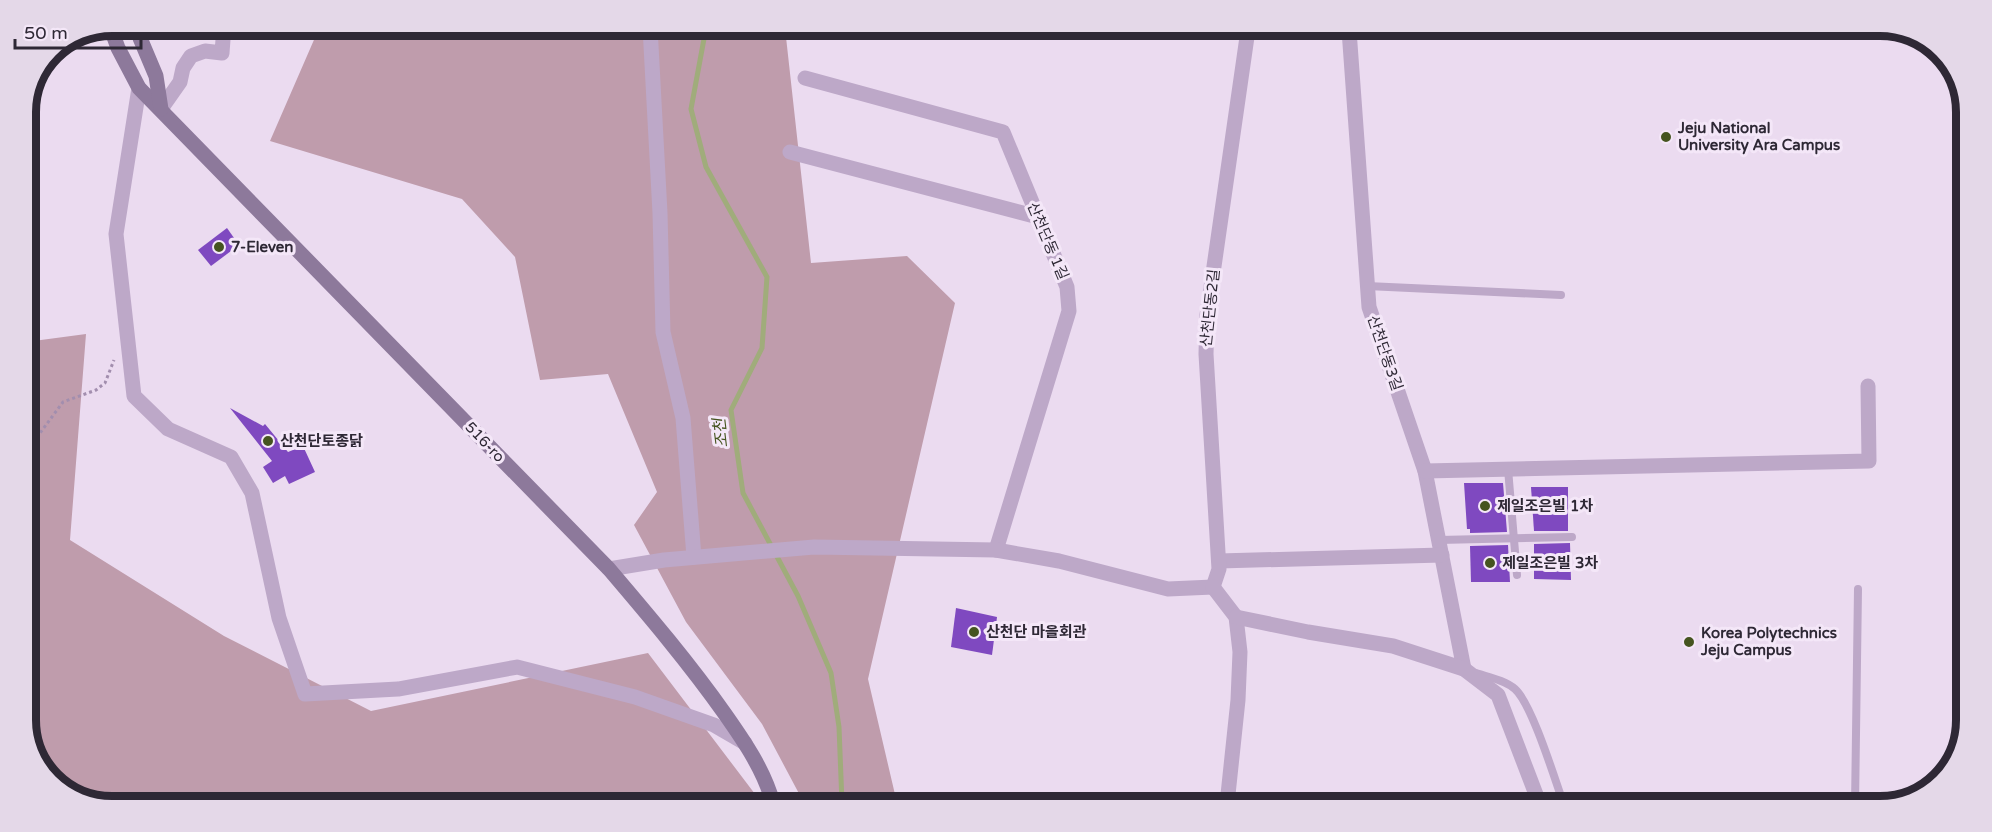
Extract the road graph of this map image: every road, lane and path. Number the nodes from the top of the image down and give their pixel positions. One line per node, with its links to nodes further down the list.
1 (114, 36): 8 (main road, 516-ro)
2 (140, 36): 9 (main road)
3 (223, 36): 9 (street)
4 (650, 36): 23 (street)
5 (1247, 36): 24 (street, 산천단동2길)
6 (1349, 36): 12 (street, 산천단동3길)
7 (805, 78): 11 (street, 산천단동 1길)
8 (139, 88): 9 (main road, 516-ro); 14 (street)
9 (161, 109): 25 (main road, 516-ro)
10 (790, 152): 11 (street)
11 (1038, 218): 22 (street, 산천단동 1길)
12 (1367, 286): 13 (lane); 18 (street, 산천단동3길)
13 (1561, 295)
14 (126, 327): 16 (path); 31 (street)
15 (1868, 386): 17 (street)
16 (36, 438)
17 (1508, 469): 18 (street); 20 (lane)
18 (1425, 471): 21 (street, 산천단동3길)
19 (1572, 537): 20 (lane)
20 (1514, 538): 21 (lane); 26 (lane)
21 (1440, 547): 24 (street); 30 (street, 산천단동3길)
22 (996, 550): 23 (street); 27 (street)
23 (694, 557): 25 (street)
24 (1219, 561): 27 (street, 산천단동2길)
25 (609, 569): 31 (main road, 516-ro)
26 (1517, 575)
27 (1213, 587): 29 (street)
28 (1858, 589): 36 (lane)
29 (1236, 617): 30 (street); 33 (street)
30 (1464, 669): 34 (street); 35 (lane)
31 (745, 743): 32 (main road, 516-ro)
32 (770, 796)
33 (1228, 796)
34 (1537, 796)
35 (1560, 796)
36 (1855, 796)

